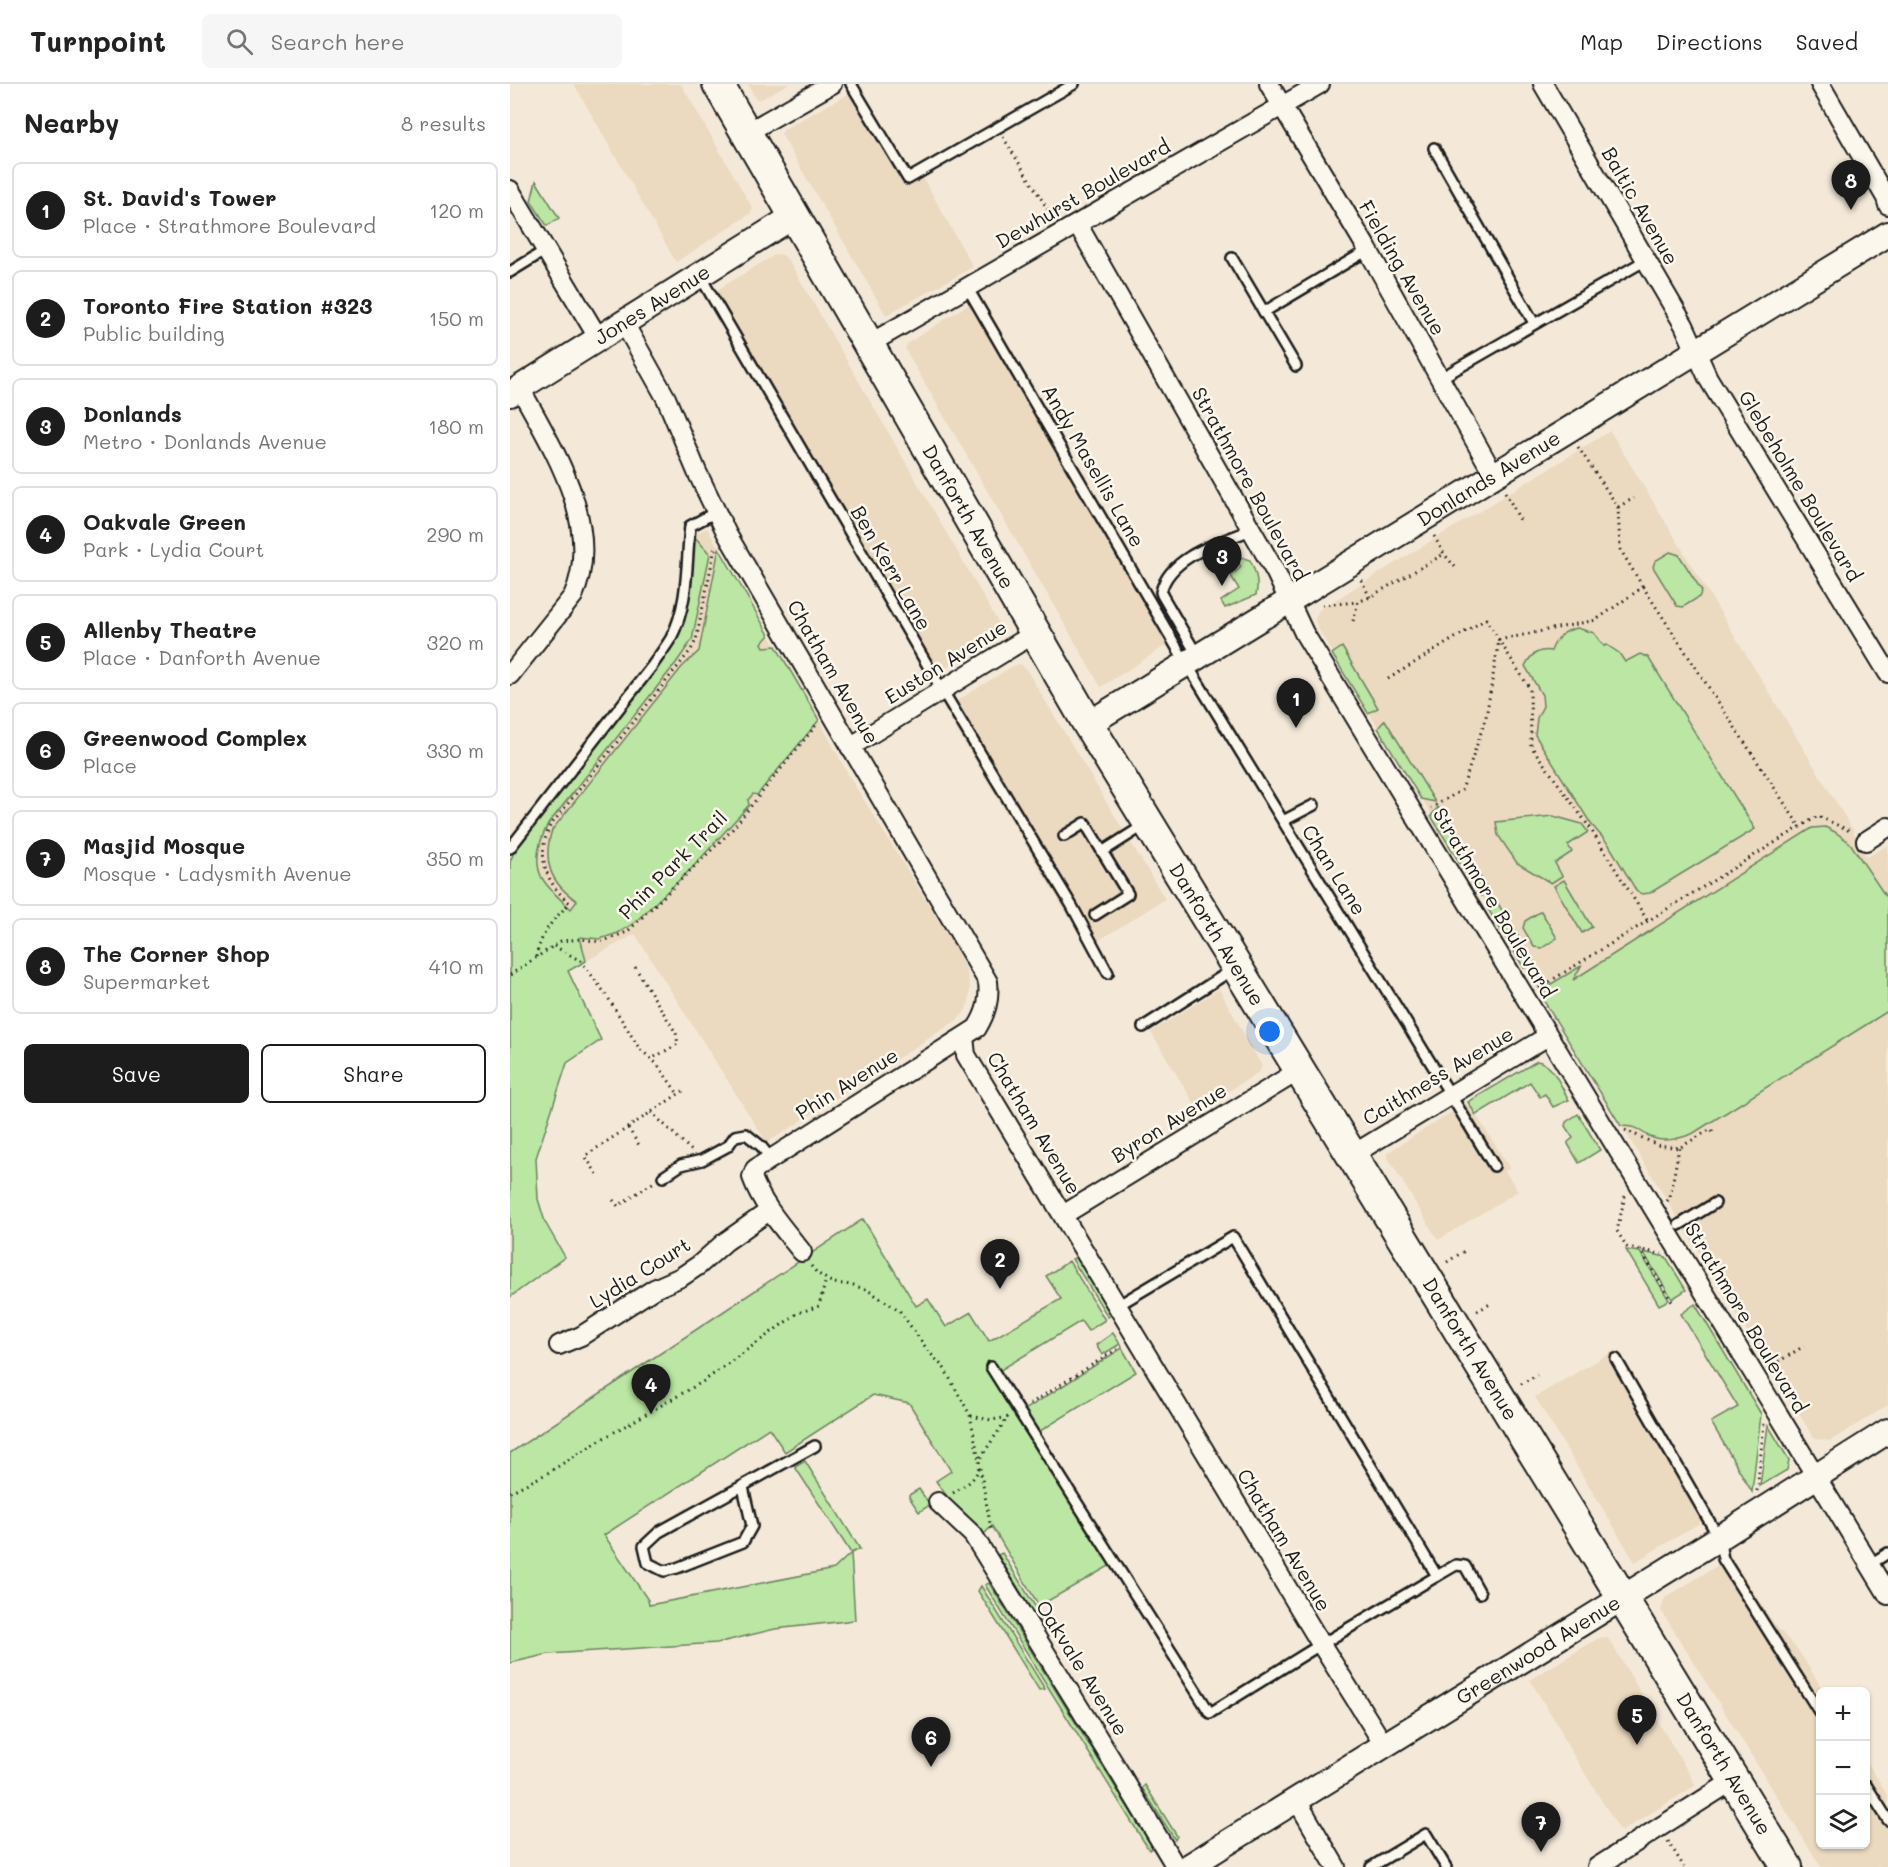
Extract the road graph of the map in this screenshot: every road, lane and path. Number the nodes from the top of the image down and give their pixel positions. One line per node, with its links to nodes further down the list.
1 (718, 84): 11 (main road, Danforth Avenue)
2 (832, 84): 11 (street)
3 (851, 84): 10 (lane)
4 (1074, 84): 10 (lane)
5 (1269, 84): 9 (street, Fielding Avenue)
6 (1320, 84): 9 (street, Dewhurst Boulevard)
7 (1543, 84): 22 (street, Baltic Avenue)
8 (1820, 84): 14 (street)
9 (1282, 105): 17 (street, Dewhurst Boulevard); 20 (street, Fielding Avenue)
10 (997, 128): 16 (path)
11 (746, 133): 15 (main road, Danforth Avenue)
12 (1434, 148): 28 (lane)
13 (510, 190): 19 (street)
14 (1888, 205)
15 (794, 216): 24 (street, Jones Avenue); 30 (main road, Danforth Avenue)
16 (1056, 222)
17 (1078, 225): 25 (street, Dewhurst Boulevard); 41 (street, Strathmore Boulevard)
18 (1888, 234): 31 (street, Donlands Avenue)
19 (546, 250): 23 (lane); 29 (street)
20 (1368, 250): 26 (lane); 33 (street, Fielding Avenue)
21 (1232, 258): 26 (lane)
22 (1646, 260): 28 (lane); 31 (street, Baltic Avenue)
23 (510, 272)
24 (699, 274): 27 (street, Jones Avenue); 59 (lane, Ben Kerr Lane)
25 (967, 287): 30 (street, Dewhurst Boulevard); 55 (lane, Andy Masellis Lane)
26 (1264, 312): 32 (lane)
27 (624, 323): 29 (street, Jones Avenue); 39 (street, Chatham Avenue)
28 (1534, 323): 33 (lane)
29 (599, 339): 34 (street, Jones Avenue)
30 (869, 344): 53 (main road, Danforth Avenue)
31 (1696, 351): 36 (street, Donlands Avenue); 56 (street, Glebeholme Boulevard)
32 (1296, 366)
33 (1439, 379): 36 (street, Fielding Avenue)
34 (515, 391): 57 (street)
35 (1578, 447): 38 (path)
36 (1499, 483): 40 (path); 49 (street, Donlands Avenue)
37 (1634, 498): 38 (path)
38 (1618, 507): 47 (path)
39 (716, 512): 62 (street, Chatham Avenue); 71 (lane)
40 (1520, 520)
41 (1251, 530): 49 (street, Strathmore Boulevard); 55 (lane)
42 (1434, 536): 44 (path)
43 (716, 538): 76 (path)
44 (1444, 554): 45 (path); 48 (path)
45 (1456, 568)
46 (1361, 580): 48 (path)
47 (1643, 587): 54 (path); 67 (path)
48 (1370, 597): 50 (path)
49 (1290, 601): 55 (street, Donlands Avenue); 83 (street, Strathmore Boulevard)
50 (1358, 602): 51 (path); 52 (path)
51 (1321, 605)
52 (1353, 621)
53 (1035, 633): 59 (street, Euston Avenue); 61 (main road, Danforth Avenue)
54 (1499, 640): 58 (path); 64 (path); 74 (path)
55 (1193, 661): 61 (street, Donlands Avenue); 65 (lane, Chan Lane)
56 (1888, 673)
57 (510, 675)
58 (1388, 679)
59 (943, 690): 62 (street, Euston Avenue); 79 (lane, Ben Kerr Lane)
60 (822, 720): 75 (path, Phin Park Trail)
61 (1088, 724): 66 (main road, Danforth Avenue)
62 (850, 747): 84 (street, Chatham Avenue)
63 (1314, 805): 65 (lane)
64 (1425, 812)
65 (1283, 821): 89 (lane, Chan Lane)
66 (1149, 823): 72 (lane); 78 (main road, Danforth Avenue)
67 (1800, 827): 70 (path); 74 (path)
68 (1888, 827): 70 (street)
69 (1064, 836): 72 (lane)
70 (1861, 836)
71 (510, 848)
72 (1102, 852): 73 (lane)
73 (1095, 915)
74 (1647, 920): 81 (path)
75 (554, 946): 76 (path, Phin Park Trail); 85 (path)
76 (536, 957): 80 (path, Phin Park Trail)
77 (635, 966): 85 (path)
78 (1237, 968): 82 (lane); 86 (main road, Danforth Avenue)
79 (1108, 973)
80 (510, 975)
81 (1535, 991)
82 (1143, 1027)
83 (1548, 1036): 89 (street, Caithness Avenue); 135 (street, Strathmore Boulevard)
84 (964, 1037): 97 (street, Phin Avenue); 107 (street, Chatham Avenue)
85 (651, 1059): 88 (path)
86 (1300, 1070): 96 (main road, Danforth Avenue); 107 (street, Byron Avenue)
87 (683, 1091): 88 (path)
88 (678, 1094): 90 (path)
89 (1452, 1095): 96 (street, Caithness Avenue); 99 (lane, Chan Lane)
90 (651, 1113): 91 (path); 98 (path)
91 (628, 1128): 94 (path); 100 (path)
92 (1620, 1128): 95 (path)
93 (1714, 1133): 95 (path)
94 (639, 1145)
95 (1679, 1148): 104 (path)
96 (1352, 1155): 147 (main road, Danforth Avenue)
97 (771, 1159): 98 (lane); 106 (street, Phin Avenue)
98 (702, 1160): 101 (lane)
99 (1494, 1166)
100 (597, 1174)
101 (663, 1177): 103 (path)
102 (1627, 1190): 109 (path)
103 (613, 1200)
104 (1666, 1203)
105 (1715, 1203): 108 (lane)
106 (769, 1210): 111 (street); 119 (street, Lydia Court)
107 (1063, 1215): 117 (street, Chatham Avenue)
108 (1678, 1225)
109 (1640, 1249): 112 (path); 115 (path)
110 (1466, 1250): 113 (path)
111 (802, 1252): 114 (path)
112 (1667, 1255)
113 (1446, 1262)
114 (826, 1279): 128 (path); 137 (path)
115 (1672, 1302)
116 (1492, 1303): 118 (path)
117 (1117, 1306): 144 (lane); 148 (street, Chatham Avenue)
118 (1477, 1311)
119 (559, 1345)
120 (1122, 1346): 127 (path)
121 (1804, 1346): 124 (path)
122 (1616, 1359): 140 (lane)
123 (991, 1367): 127 (lane)
124 (1767, 1369)
125 (1537, 1375): 126 (path)
126 (1521, 1384)
127 (1018, 1411): 130 (path); 148 (lane)
128 (970, 1415): 130 (path); 133 (path)
129 (1765, 1416): 138 (path)
130 (1008, 1417): 133 (path)
131 (1888, 1431): 135 (street, Greenwood Avenue)
132 (815, 1446): 136 (lane)
133 (980, 1460): 134 (path)
134 (980, 1468): 139 (path); 141 (path)
135 (1816, 1476): 140 (street, Greenwood Avenue); 143 (street, Strathmore Boulevard)
136 (742, 1487): 136 (lane)
137 (510, 1492)
138 (1757, 1492)
139 (944, 1499): 141 (street, Oakvale Avenue)
140 (1719, 1538): 147 (street, Greenwood Avenue); 149 (lane)
141 (982, 1550): 156 (street, Oakvale Avenue)
142 (1888, 1553): 143 (lane)
143 (1869, 1565): 146 (street, Strathmore Boulevard)
144 (1437, 1576): 145 (lane); 148 (lane)
145 (1480, 1593)
146 (1888, 1595)
147 (1622, 1598): 150 (street, Greenwood Avenue); 151 (main road, Danforth Avenue)
148 (1321, 1644): 150 (street, Chatham Avenue)
149 (1816, 1705)
150 (1384, 1745): 153 (street, Greenwood Avenue)
151 (1734, 1780): 161 (street); 163 (main road, Danforth Avenue)
152 (1870, 1791): 154 (lane)
153 (1296, 1799): 157 (street, Greenwood Avenue); 158 (street)
154 (1888, 1820)
155 (1667, 1840): 162 (path)
156 (1176, 1867)
157 (1188, 1867)
158 (1336, 1867)
159 (1371, 1867): 160 (lane)
160 (1446, 1867)
161 (1598, 1867)
162 (1684, 1867)
163 (1787, 1867)

